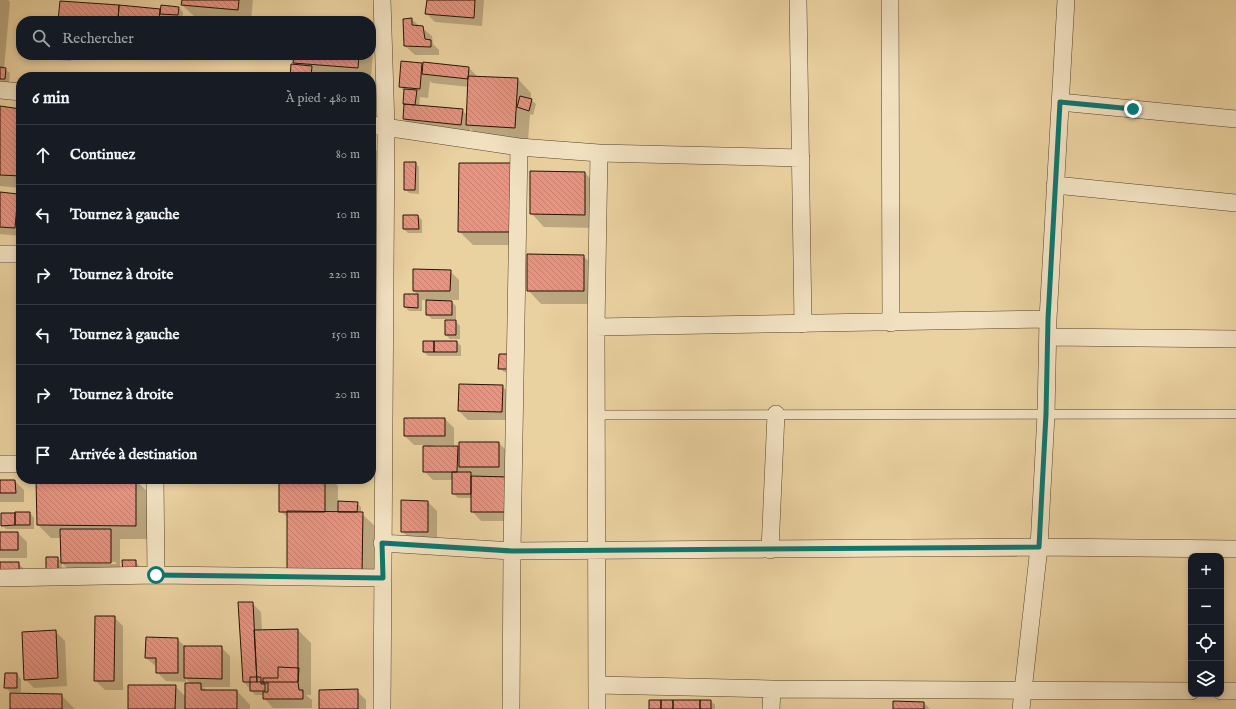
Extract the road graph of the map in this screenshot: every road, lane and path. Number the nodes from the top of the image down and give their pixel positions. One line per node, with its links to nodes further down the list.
1 (382, 0): 9 (street)
2 (798, 0): 12 (street)
3 (890, 0): 18 (street)
4 (1066, 0): 7 (street)
5 (0, 90): 6 (street)
6 (16, 92)
7 (1060, 102): 8 (street); 13 (street)
8 (1236, 119)
9 (378, 126): 10 (street); 30 (street)
10 (519, 147): 11 (street); 35 (street)
11 (599, 153): 12 (street); 20 (street)
12 (801, 158): 19 (street)
13 (1055, 185): 14 (street); 17 (street)
14 (1236, 203)
15 (0, 254): 16 (street)
16 (16, 254)
17 (1048, 319): 18 (street); 21 (street)
18 (891, 323): 19 (street)
19 (803, 324): 20 (street)
20 (596, 326): 26 (street)
21 (1048, 337): 22 (street); 24 (street)
22 (1236, 339)
23 (776, 414): 24 (lane); 26 (lane); 34 (street)
24 (1046, 414): 25 (lane); 31 (street)
25 (1236, 414)
26 (595, 415): 33 (street)
27 (0, 464): 28 (street)
28 (16, 464)
29 (155, 484): 36 (street)
30 (382, 543): 35 (street); 38 (street)
31 (1039, 547): 32 (street); 34 (street); 41 (street)
32 (1236, 549)
33 (596, 550): 34 (street); 35 (street); 39 (street)
34 (770, 550)
35 (512, 551): 46 (street)
36 (156, 575): 37 (street); 38 (street)
37 (0, 578)
38 (383, 578): 45 (street)
39 (597, 685): 40 (street); 47 (street)
40 (772, 689): 41 (street); 48 (street)
41 (1024, 691): 42 (street); 49 (street)
42 (1188, 691)
43 (1224, 691): 44 (street)
44 (1236, 691)
45 (382, 709)
46 (511, 709)
47 (597, 709)
48 (771, 709)
49 (1021, 709)

